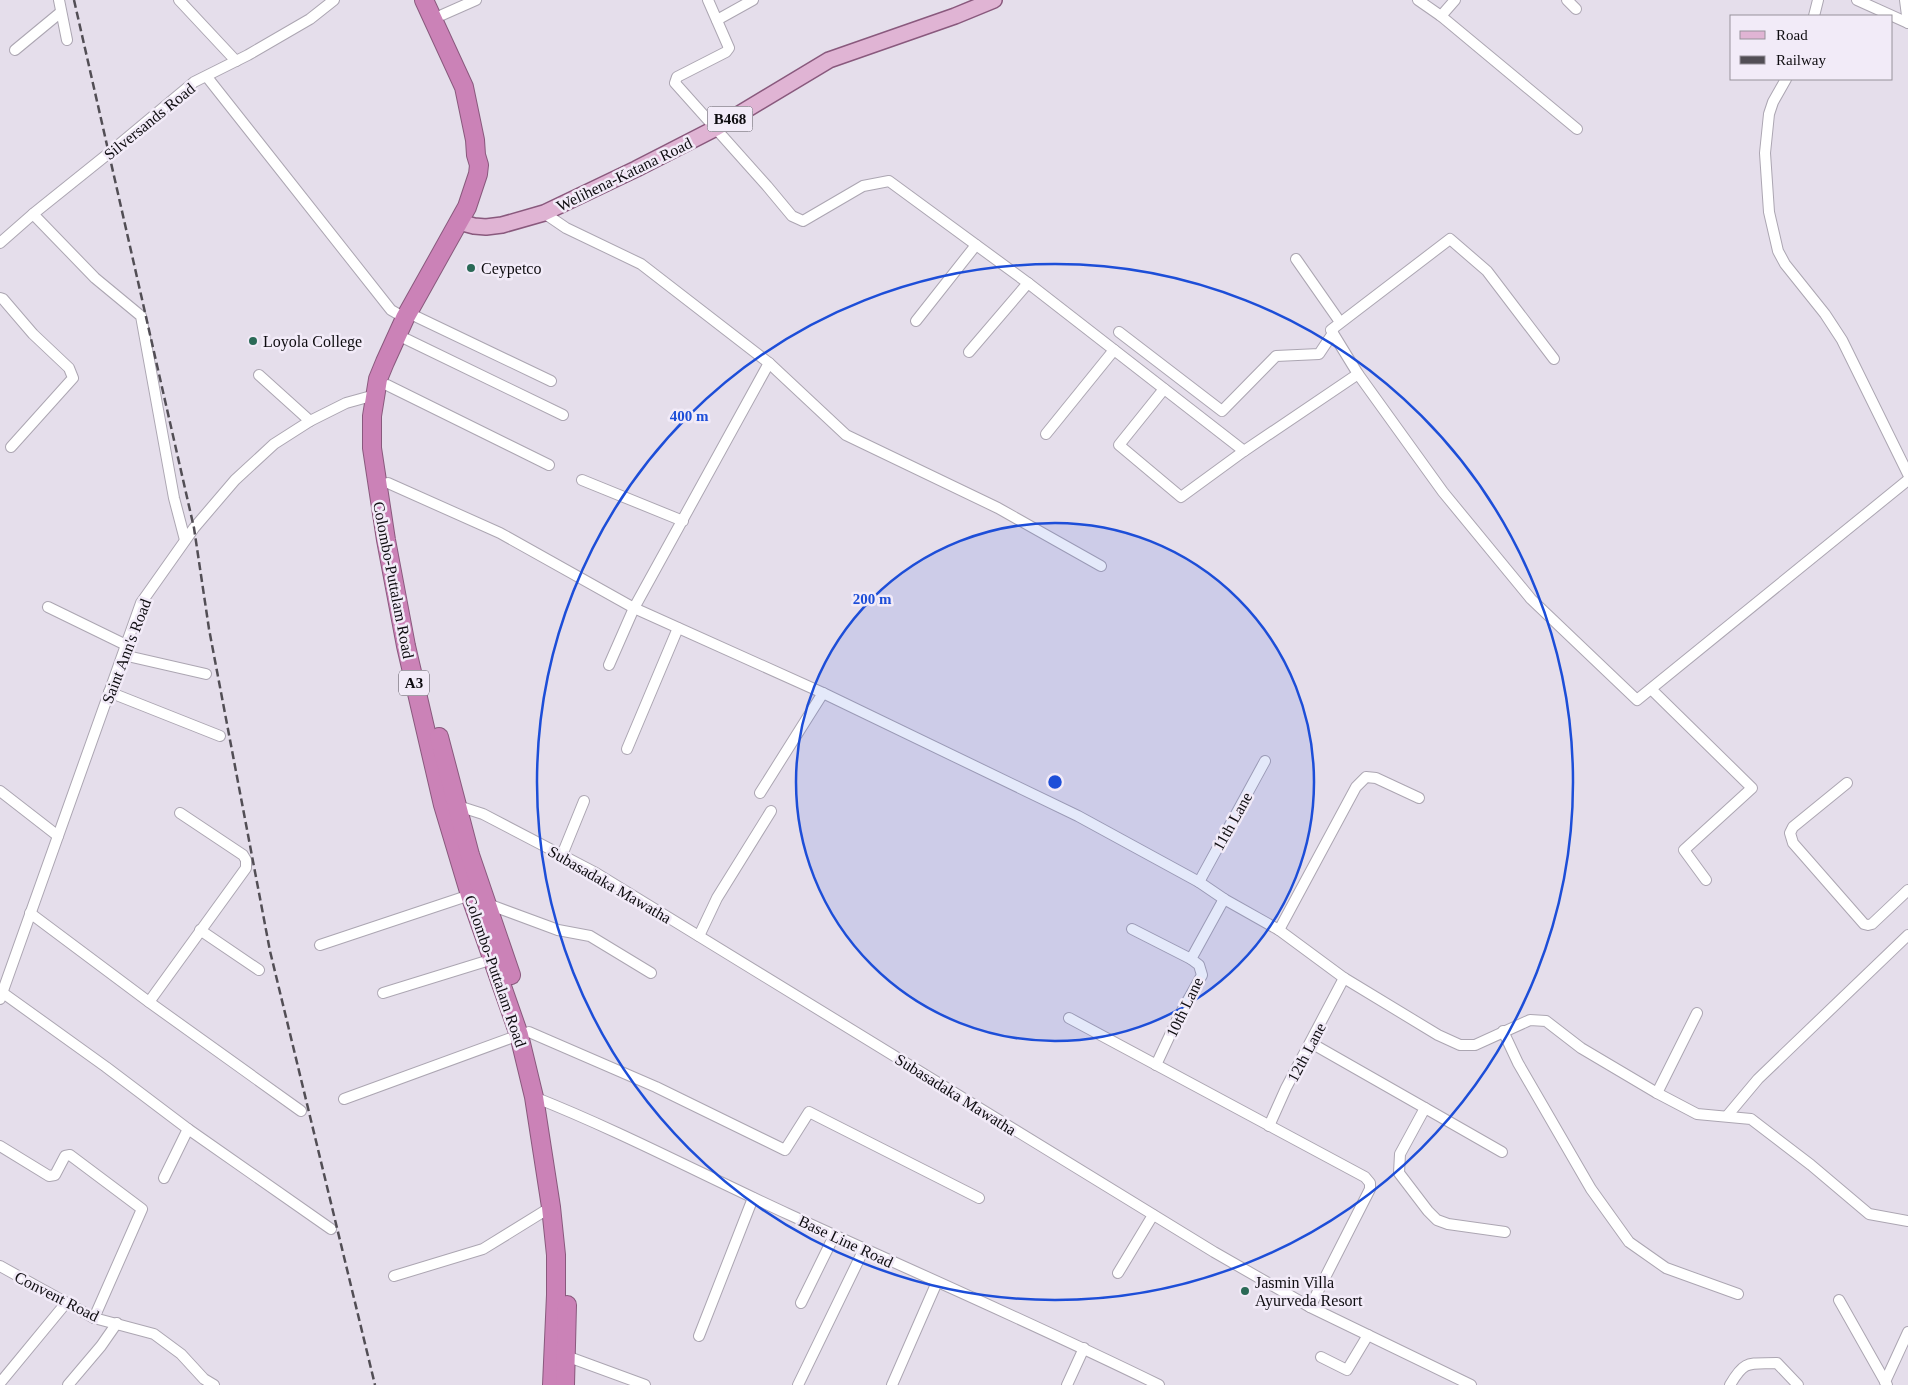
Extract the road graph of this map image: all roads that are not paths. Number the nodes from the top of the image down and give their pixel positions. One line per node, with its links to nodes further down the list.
1 (59, 0): 17 (street)
2 (179, 0): 26 (street)
3 (334, 0): 26 (street, Silversands Road)
4 (424, 0): 33 (highway, Colombo-Puttalam Road / A3)
5 (476, 0): 15 (street)
6 (708, 0): 22 (street)
7 (753, 0): 22 (street)
8 (994, 0): 29 (main road, Welihena-Katana Road / B468)
9 (1418, 0): 20 (street)
10 (1455, 0): 20 (street)
11 (1567, 0): 16 (street)
12 (1818, 0): 18 (street)
13 (1857, 0): 19 (street)
14 (1905, 0): 23 (street)
15 (438, 7): 33 (highway, Colombo-Puttalam Road / A3)
16 (1576, 9)
17 (61, 12): 24 (street); 25 (street)
18 (1814, 15)
19 (1890, 15)
20 (1441, 16): 30 (street)
21 (1893, 16): 23 (street)
22 (717, 20): 29 (street)
23 (1908, 23)
24 (67, 40)
25 (16, 50)
26 (236, 61): 27 (street, Silversands Road)
27 (207, 77): 32 (street, Silversands Road); 39 (street)
28 (1785, 80): 60 (street)
29 (716, 128): 31 (main road, Welihena-Katana Road / B468); 35 (street)
30 (1577, 129)
31 (544, 213): 33 (main road, Welihena-Katana Road / B468); 48 (street)
32 (33, 214): 34 (street, Silversands Road); 65 (street)
33 (462, 223): 39 (highway, Colombo-Puttalam Road / A3)
34 (0, 243)
35 (976, 245): 37 (street); 40 (street)
36 (1296, 259): 41 (street)
37 (1028, 283): 45 (street); 46 (street)
38 (0, 298): 57 (street)
39 (411, 317): 44 (highway, Colombo-Puttalam Road / A3); 51 (street); 53 (highway, Colombo-Puttalam Road / A3)
40 (916, 321)
41 (1340, 322): 43 (street); 47 (street)
42 (1119, 332): 43 (street)
43 (1333, 333): 49 (street)
44 (406, 339): 53 (highway, Colombo-Puttalam Road / A3); 54 (street)
45 (1114, 350): 52 (street); 56 (street)
46 (969, 352)
47 (1554, 359)
48 (769, 363): 64 (street); 66 (street)
49 (1358, 374): 58 (street); 73 (street)
50 (259, 375): 55 (street)
51 (551, 381)
52 (1164, 389): 58 (street); 58 (street)
53 (382, 391): 55 (street, Saint Ann's Road); 59 (street); 63 (highway, Colombo-Puttalam Road / A3); 84 (highway, Colombo-Puttalam Road / A3)
54 (563, 415)
55 (310, 421): 65 (street, Saint Ann's Road)
56 (1046, 434)
57 (10, 447)
58 (1244, 451)
59 (549, 465)
60 (1908, 474)
61 (582, 480): 64 (street)
62 (1908, 480): 73 (street)
63 (388, 483): 68 (street); 84 (highway, Colombo-Puttalam Road / A3)
64 (683, 521): 68 (street)
65 (185, 540): 70 (street, Saint Ann's Road)
66 (1101, 566)
67 (48, 607): 70 (street)
68 (634, 608): 69 (street); 71 (street)
69 (678, 628): 75 (street); 77 (street)
70 (124, 650): 72 (street); 74 (street, Saint Ann's Road)
71 (609, 665)
72 (206, 674)
73 (1651, 689): 89 (street)
74 (109, 692): 76 (street); 87 (street, Saint Ann's Road)
75 (823, 693): 81 (street); 90 (street)
76 (220, 736)
77 (627, 749)
78 (1265, 761): 90 (street, 11th Lane)
79 (1847, 783): 91 (street)
80 (0, 791): 87 (street)
81 (760, 793)
82 (1419, 798): 97 (street)
83 (584, 801): 88 (street)
84 (450, 805): 88 (street, Subasadaka Mawatha); 93 (highway, Colombo-Puttalam Road / A3)
85 (771, 811): 99 (street)
86 (180, 813): 96 (street)
87 (58, 836): 94 (street, Saint Ann's Road)
88 (562, 855): 99 (street, Subasadaka Mawatha)
89 (1706, 880)
90 (1199, 882): 92 (street)
91 (1908, 890)
92 (1224, 899): 97 (street); 102 (street, 10th Lane)
93 (476, 900): 100 (street); 101 (highway, Colombo-Puttalam Road / A3); 104 (street); 112 (highway, Colombo-Puttalam Road / A3)
94 (30, 913): 107 (street, Saint Ann's Road); 108 (street)
95 (1132, 929): 102 (street)
96 (200, 930): 103 (street); 108 (street)
97 (1279, 930): 105 (street)
98 (1908, 935): 120 (street)
99 (698, 936): 129 (street, Subasadaka Mawatha)
100 (320, 945)
101 (493, 959): 106 (street); 112 (highway, Colombo-Puttalam Road / A3)
102 (1191, 960): 114 (street, 10th Lane)
103 (259, 970)
104 (651, 973)
105 (1344, 978): 111 (street); 113 (street, 12th Lane)
106 (383, 993)
107 (1, 996): 122 (street)
108 (149, 1002): 119 (street)
109 (1697, 1013): 115 (street)
110 (1069, 1018): 114 (street)
111 (1503, 1031): 115 (street); 139 (street)
112 (524, 1034): 116 (street); 117 (highway, Colombo-Puttalam Road / A3); 127 (street)
113 (1311, 1043): 118 (street); 121 (street, 12th Lane)
114 (1156, 1065): 121 (street)
115 (1656, 1093): 120 (street)
116 (344, 1099)
117 (539, 1099): 126 (street, Base Line Road); 128 (highway, Colombo-Puttalam Road / A3); 150 (highway, Colombo-Puttalam Road / A3)
118 (1425, 1108): 124 (street); 132 (street)
119 (301, 1111)
120 (1727, 1116): 130 (street)
121 (1269, 1126): 143 (street)
122 (188, 1129): 125 (street); 131 (street)
123 (0, 1146): 144 (street)
124 (1502, 1152)
125 (164, 1178)
126 (753, 1198): 133 (street, Base Line Road); 148 (street)
127 (979, 1198)
128 (551, 1207): 137 (street); 157 (highway, Colombo-Puttalam Road / A3)
129 (1153, 1215): 136 (street); 143 (street, Subasadaka Mawatha)
130 (1908, 1221)
131 (331, 1229)
132 (1506, 1232)
133 (834, 1236): 134 (street, Base Line Road); 142 (street)
134 (864, 1249): 138 (street, Base Line Road); 160 (street)
135 (0, 1266): 141 (street, Convent Road)
136 (1118, 1273)
137 (394, 1276)
138 (937, 1282): 149 (street, Base Line Road); 161 (street)
139 (1738, 1294)
140 (1839, 1300): 154 (street)
141 (66, 1303): 144 (street, Convent Road); 153 (street)
142 (801, 1303)
143 (1310, 1307): 147 (street, Subasadaka Mawatha)
144 (94, 1318): 145 (street, Convent Road)
145 (117, 1323): 155 (street); 156 (street, Convent Road)
146 (1908, 1332): 154 (street)
147 (1368, 1335): 151 (street); 164 (street, Subasadaka Mawatha)
148 (699, 1336)
149 (1084, 1348): 152 (street, Base Line Road); 162 (street)
150 (566, 1356): 158 (highway, Colombo-Puttalam Road / A3); 159 (street)
151 (1321, 1357)
152 (1148, 1382): 163 (street, Base Line Road)
153 (0, 1383)
154 (1886, 1383)
155 (68, 1385)
156 (214, 1385)
157 (552, 1385)
158 (565, 1385)
159 (645, 1385)
160 (798, 1385)
161 (892, 1385)
162 (1067, 1385)
163 (1159, 1385)
164 (1471, 1385)
165 (1730, 1385): 166 (street)
166 (1798, 1385)

